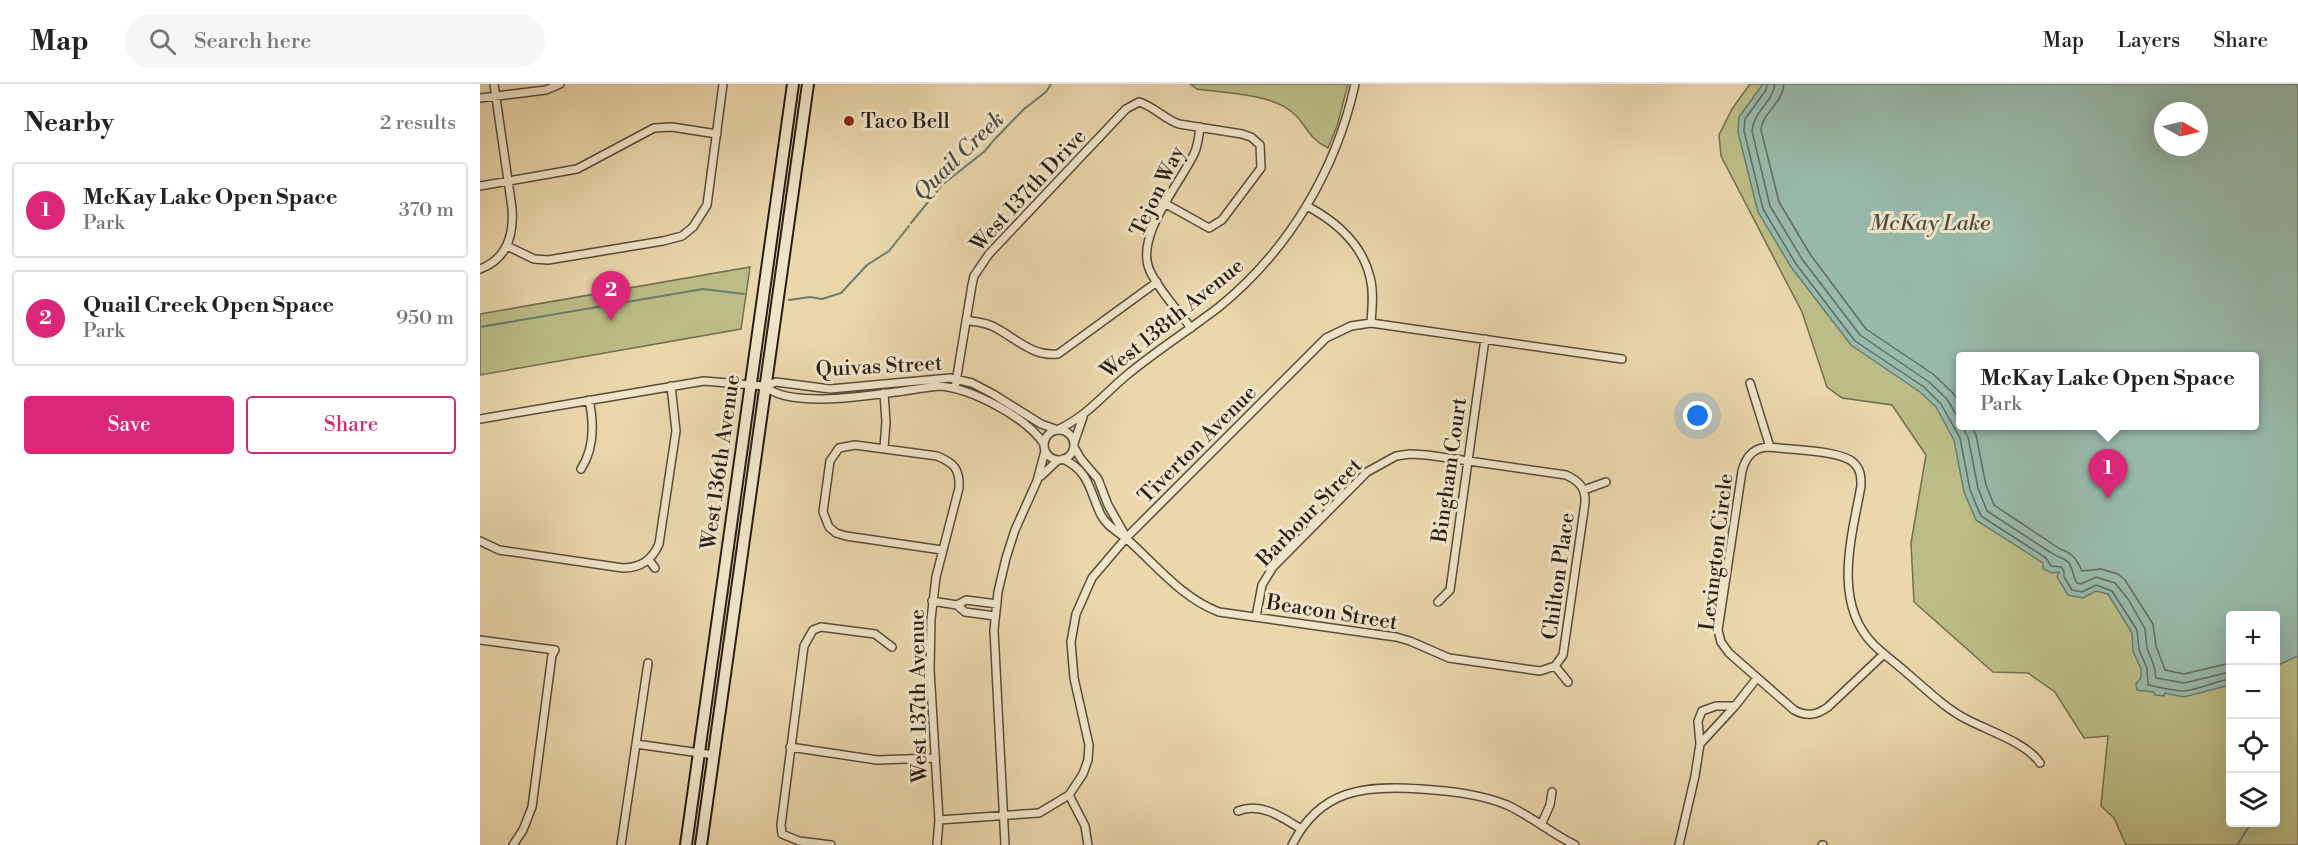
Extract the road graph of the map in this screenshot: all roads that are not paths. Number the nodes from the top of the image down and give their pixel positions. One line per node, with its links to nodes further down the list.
1 (494, 84): 7 (street)
2 (560, 84): 7 (street)
3 (723, 84): 10 (street)
4 (793, 84): 25 (main road, West 136th Avenue)
5 (808, 84): 27 (main road, West 136th Avenue)
6 (1355, 84): 14 (street, West 138th Avenue)
7 (495, 97): 8 (street); 11 (street)
8 (480, 98)
9 (1200, 127): 13 (street, Tejon Way); 13 (street); 18 (street, West 137th Drive)
10 (717, 134): 11 (street); 15 (street)
11 (507, 181): 12 (street); 15 (street)
12 (480, 186)
13 (1166, 204): 17 (street, Tejon Way)
14 (1307, 206): 19 (street); 20 (street, West 138th Avenue)
15 (507, 246): 16 (street)
16 (480, 269)
17 (1157, 282): 18 (street); 20 (street, Tejon Way)
18 (966, 320): 23 (street, West 137th Drive)
19 (1371, 323): 21 (street, Tiverton Avenue); 44 (street, Tiverton Avenue)
20 (1191, 328): 31 (street, West 138th Avenue)
21 (1485, 339): 22 (street, Tiverton Avenue); 39 (street, Bingham Court)
22 (1622, 359)
23 (957, 379): 27 (street, Quivas Street); 28 (street, West 137th Drive); 33 (street, Quivas Street)
24 (1750, 383): 36 (street)
25 (751, 384): 26 (street, Quivas Street); 27 (street, Quivas Street); 66 (main road, West 136th Avenue)
26 (671, 386): 30 (street, Quivas Street); 47 (street)
27 (765, 386): 29 (street, Quivas Street); 67 (main road, West 136th Avenue)
28 (955, 388): 29 (street, Quivas Street); 35 (street, Quivas Street)
29 (884, 393): 37 (street)
30 (589, 400): 32 (street, Quivas Street); 40 (street)
31 (1084, 415): 33 (street, West 138th Avenue); 34 (street, West 138th Avenue)
32 (480, 419)
33 (1057, 429): 34 (street); 35 (street)
34 (1074, 445): 38 (street); 44 (street, Beacon Street)
35 (1044, 447): 38 (street); 41 (street)
36 (1770, 447): 57 (street); 60 (street, Lexington Circle)
37 (884, 448): 46 (street, West 137th Avenue); 46 (street)
38 (1061, 460): 41 (street); 44 (street, Beacon Street)
39 (1467, 461): 43 (street, Barbour Street); 50 (street, Bingham Court); 54 (street, Barbour Street)
40 (581, 469)
41 (1037, 481): 51 (street)
42 (1606, 482): 43 (street, Chilton Place)
43 (1584, 490): 59 (street, Chilton Place)
44 (1126, 538): 54 (street, Beacon Street); 71 (street, Tiverton Avenue)
45 (480, 541): 47 (street)
46 (942, 550): 49 (street, West 137th Avenue)
47 (649, 560): 48 (street)
48 (655, 568)
49 (932, 601): 52 (street); 68 (street, West 137th Avenue)
50 (1438, 602)
51 (997, 604): 52 (street); 53 (street)
52 (957, 605): 53 (street)
53 (995, 616): 73 (street)
54 (1256, 617): 59 (street, Beacon Street)
55 (480, 640): 77 (street)
56 (892, 647): 65 (street)
57 (1884, 654): 60 (street, Lexington Circle); 69 (street)
58 (648, 663): 63 (street)
59 (1555, 666): 61 (street, Chilton Place)
60 (1757, 678): 62 (street)
61 (1568, 682)
62 (1735, 706): 64 (street); 64 (street)
63 (636, 744): 66 (street); 78 (street)
64 (1700, 744): 87 (street)
65 (790, 747): 68 (street); 81 (street)
66 (699, 753): 67 (street); 79 (main road, West 136th Avenue)
67 (714, 755): 80 (main road, West 136th Avenue)
68 (935, 758): 74 (street, West 137th Avenue)
69 (2040, 764)
70 (1552, 792): 75 (street)
71 (1069, 795): 73 (street, Tiverton Avenue); 84 (street)
72 (1238, 811): 76 (street)
73 (1004, 816): 74 (street, Tiverton Avenue); 83 (street)
74 (939, 820): 82 (street, West 137th Avenue)
75 (1541, 825): 76 (street); 86 (street)
76 (1301, 829): 85 (street)
77 (513, 845)
78 (621, 845)
79 (686, 845)
80 (701, 845)
81 (831, 845)
82 (937, 845)
83 (1005, 845)
84 (1089, 845)
85 (1292, 845)
86 (1575, 845)
87 (1679, 845)

